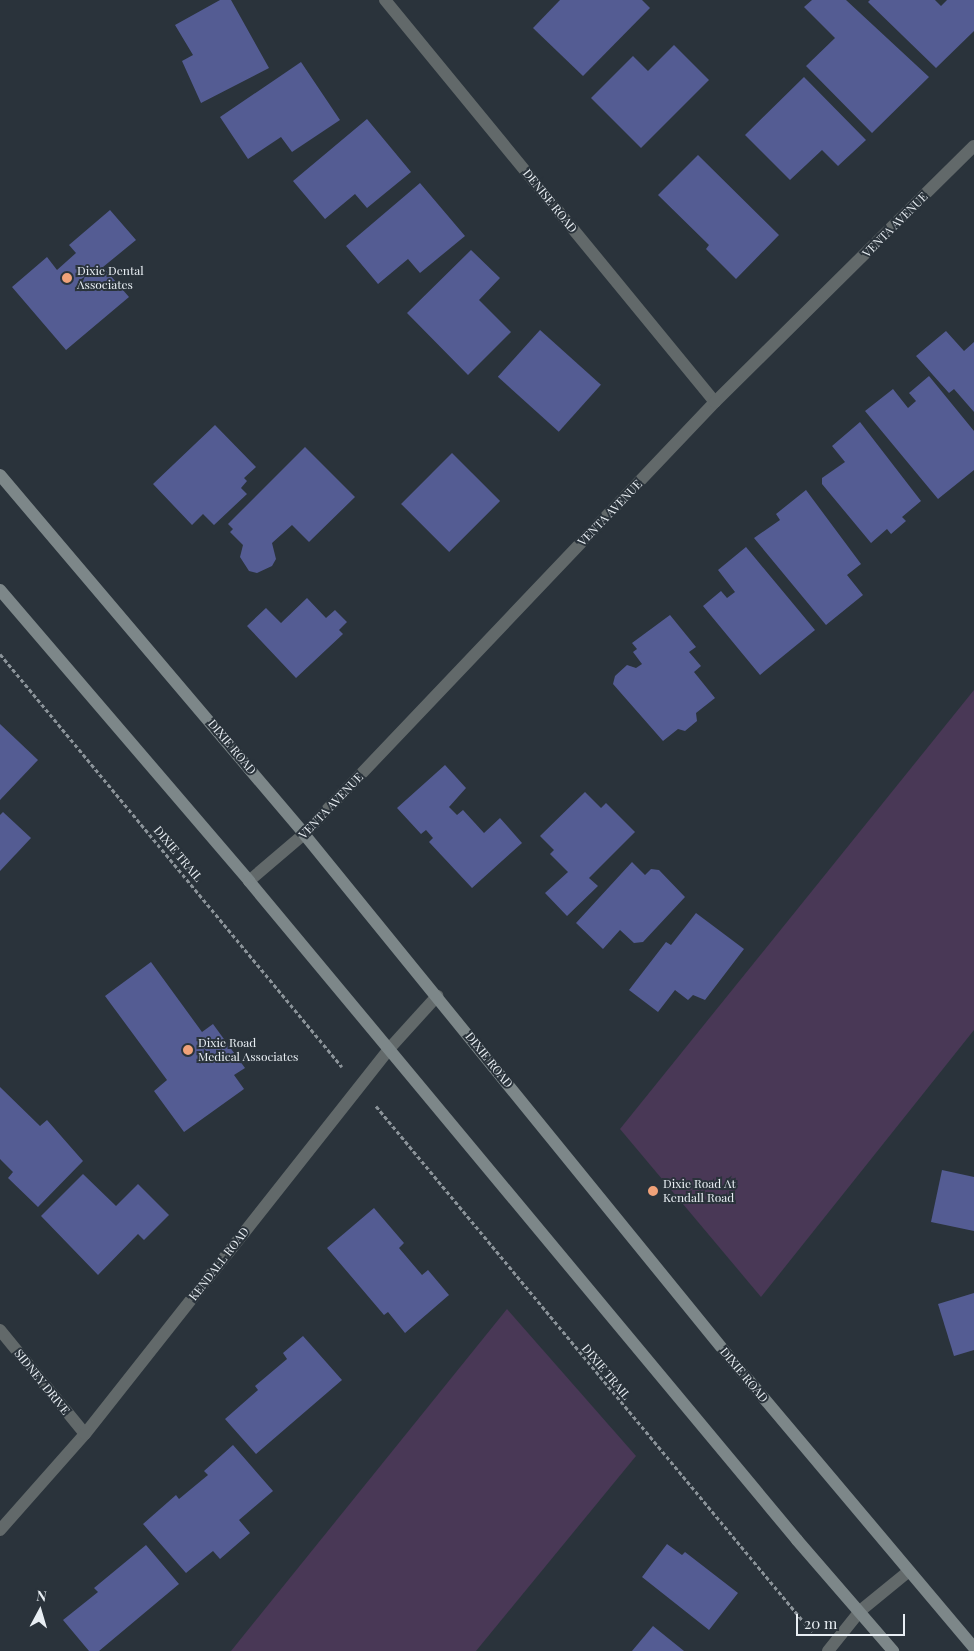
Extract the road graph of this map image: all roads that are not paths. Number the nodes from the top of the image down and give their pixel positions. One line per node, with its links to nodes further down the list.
1 (385, 0): 3 (street, DENISE ROAD)
2 (974, 146): 3 (street, VENTA AVENUE)
3 (716, 402): 6 (street, VENTA AVENUE)
4 (0, 476): 6 (main road, DIXIE ROAD)
5 (0, 590): 7 (main road)
6 (304, 834): 7 (street, VENTA AVENUE); 8 (main road, DIXIE ROAD)
7 (249, 881): 9 (main road)
8 (437, 996): 9 (street, KENDALL ROAD); 13 (main road, DIXIE ROAD)
9 (389, 1049): 11 (street, KENDALL ROAD); 14 (main road)
10 (0, 1330): 11 (street, SIDNEY DRIVE)
11 (85, 1434): 12 (street, KENDALL ROAD)
12 (0, 1530)
13 (909, 1571): 14 (street); 15 (main road, DIXIE ROAD)
14 (860, 1611): 16 (street); 17 (main road)
15 (974, 1648)
16 (828, 1651)
17 (893, 1651)

